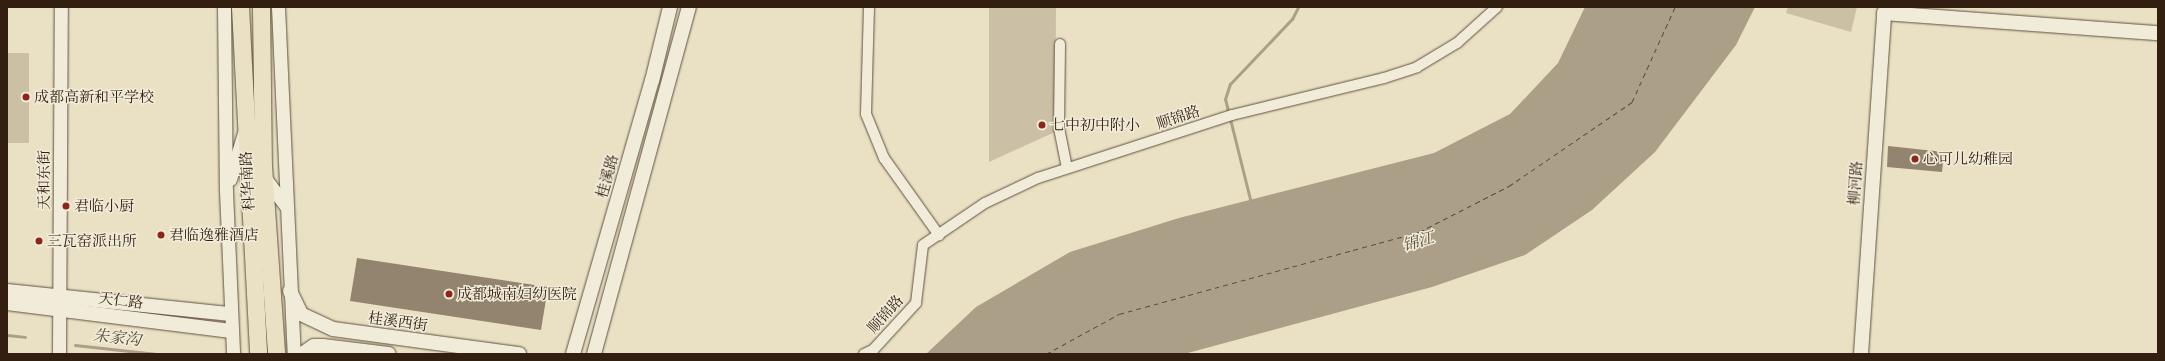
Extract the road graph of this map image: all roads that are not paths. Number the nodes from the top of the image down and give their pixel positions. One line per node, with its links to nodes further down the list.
1 (61, 7): 22 (street, 天和东街)
2 (224, 7): 16 (street)
3 (240, 7): 13 (highway, 科华南路)
4 (261, 7): 15 (highway, 科华南路)
5 (278, 7): 17 (street)
6 (670, 7): 33 (main road, 桂溪路)
7 (689, 7): 34 (main road)
8 (869, 7): 18 (street)
9 (1497, 7): 14 (street, 顺锦路)
10 (1884, 10): 11 (main road); 36 (main road, 柳河路)
11 (2158, 33)
12 (1060, 44): 14 (street)
13 (245, 129): 16 (street); 27 (highway, 科华南路)
14 (1067, 168): 18 (street, 顺锦路)
15 (264, 177): 17 (street); 28 (highway, 科华南路)
16 (226, 191): 23 (street)
17 (287, 207): 20 (street)
18 (938, 235): 35 (street, 顺锦路)
19 (7, 291): 22 (main road, 天仁路)
20 (290, 291): 29 (street); 32 (main road, 桂溪西街)
21 (7, 302): 22 (main road, 天仁路)
22 (59, 304): 23 (main road, 天仁路); 24 (main road, 天仁路); 25 (street, 天和东街)
23 (231, 314): 24 (street)
24 (230, 330): 26 (street)
25 (59, 354)
26 (233, 354)
27 (258, 354)
28 (276, 354)
29 (294, 354)
30 (302, 354): 31 (main road)
31 (389, 354)
32 (518, 354)
33 (573, 354)
34 (594, 354)
35 (864, 354)
36 (1861, 354)

